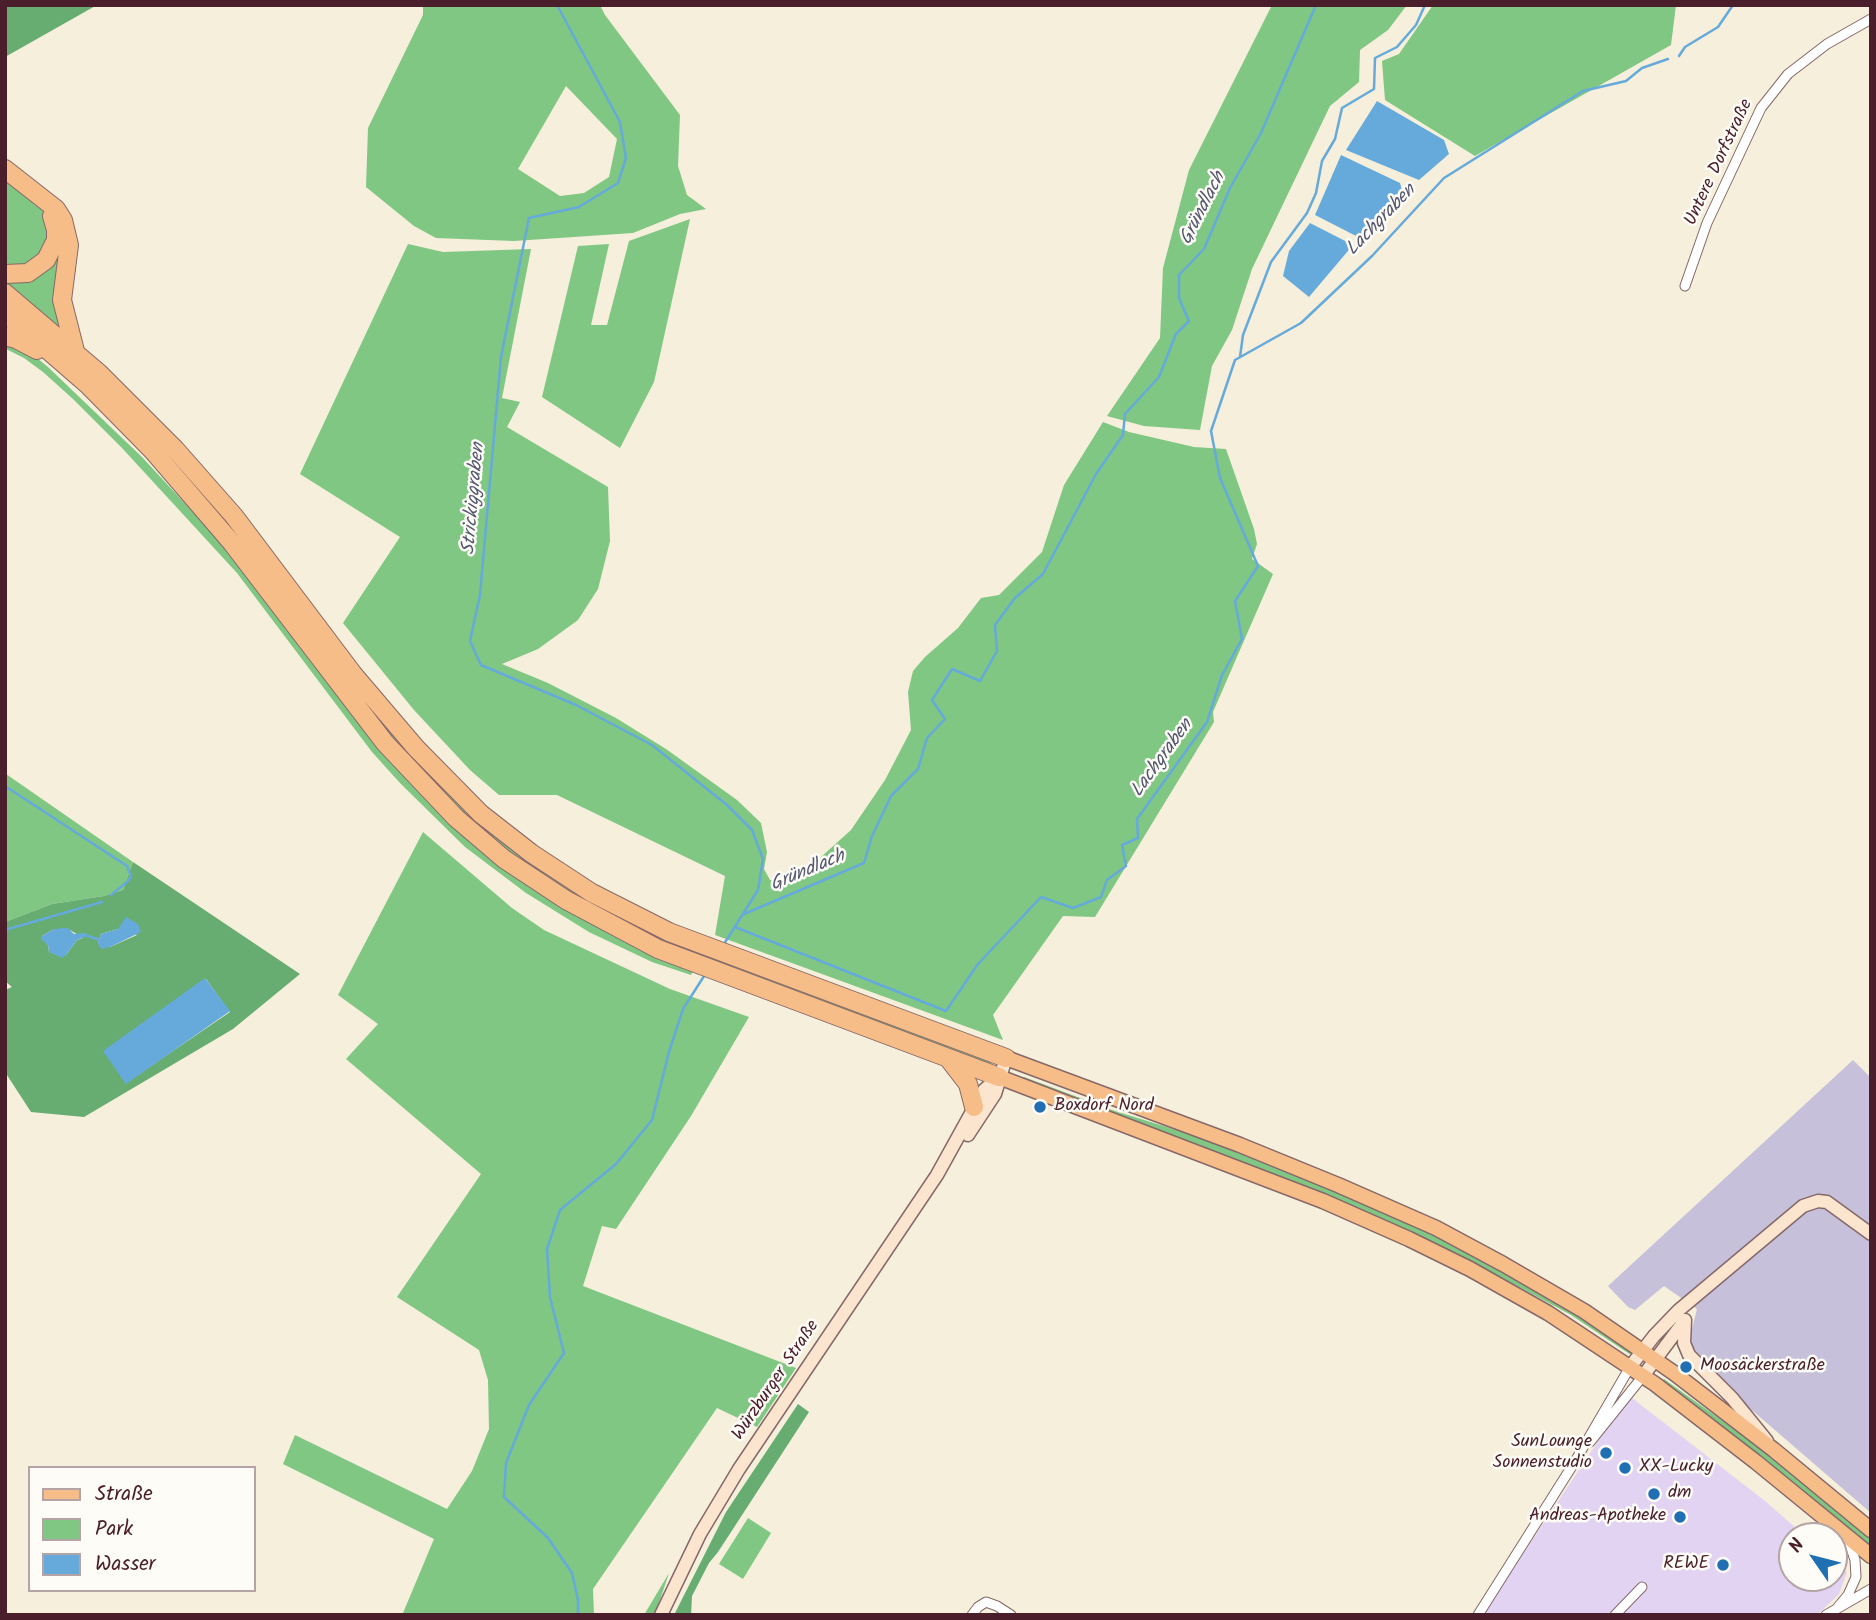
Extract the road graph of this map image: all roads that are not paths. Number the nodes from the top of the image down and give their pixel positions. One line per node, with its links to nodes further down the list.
1 (1871, 19): 5 (street, Untere Dorfstraße)
2 (5, 169): 3 (highway)
3 (38, 195): 4 (highway); 9 (highway)
4 (5, 274)
5 (1685, 286)
6 (5, 293): 9 (highway)
7 (5, 313): 10 (highway)
8 (5, 336): 10 (highway)
9 (75, 351): 12 (highway)
10 (70, 369): 11 (highway)
11 (948, 1058): 13 (highway); 14 (highway)
12 (1006, 1058): 13 (main road, Würzburger Straße); 19 (main road)
13 (999, 1077): 14 (main road, Würzburger Straße); 15 (main road, Würzburger Straße); 21 (main road)
14 (974, 1107): 15 (main road, Würzburger Straße)
15 (937, 1175): 34 (main road, Würzburger Straße)
16 (1871, 1234): 17 (main road)
17 (1695, 1297): 18 (main road); 19 (main road)
18 (1685, 1320): 20 (main road); 23 (main road)
19 (1642, 1350): 20 (main road); 21 (main road)
20 (1655, 1359): 22 (main road); 23 (main road)
21 (1630, 1367): 22 (main road); 24 (street)
22 (1643, 1376): 24 (street); 25 (main road)
23 (1774, 1450): 26 (main road)
24 (1574, 1463): 33 (street)
25 (1830, 1522)
26 (1871, 1530)
27 (1848, 1537): 29 (main road)
28 (1848, 1539): 32 (street)
29 (1871, 1556)
30 (1642, 1587): 37 (street)
31 (1871, 1589): 32 (street)
32 (1838, 1607): 38 (street)
33 (1480, 1614)
34 (661, 1615)
35 (972, 1615): 36 (street)
36 (1011, 1615)
37 (1615, 1615)
38 (1826, 1615)

